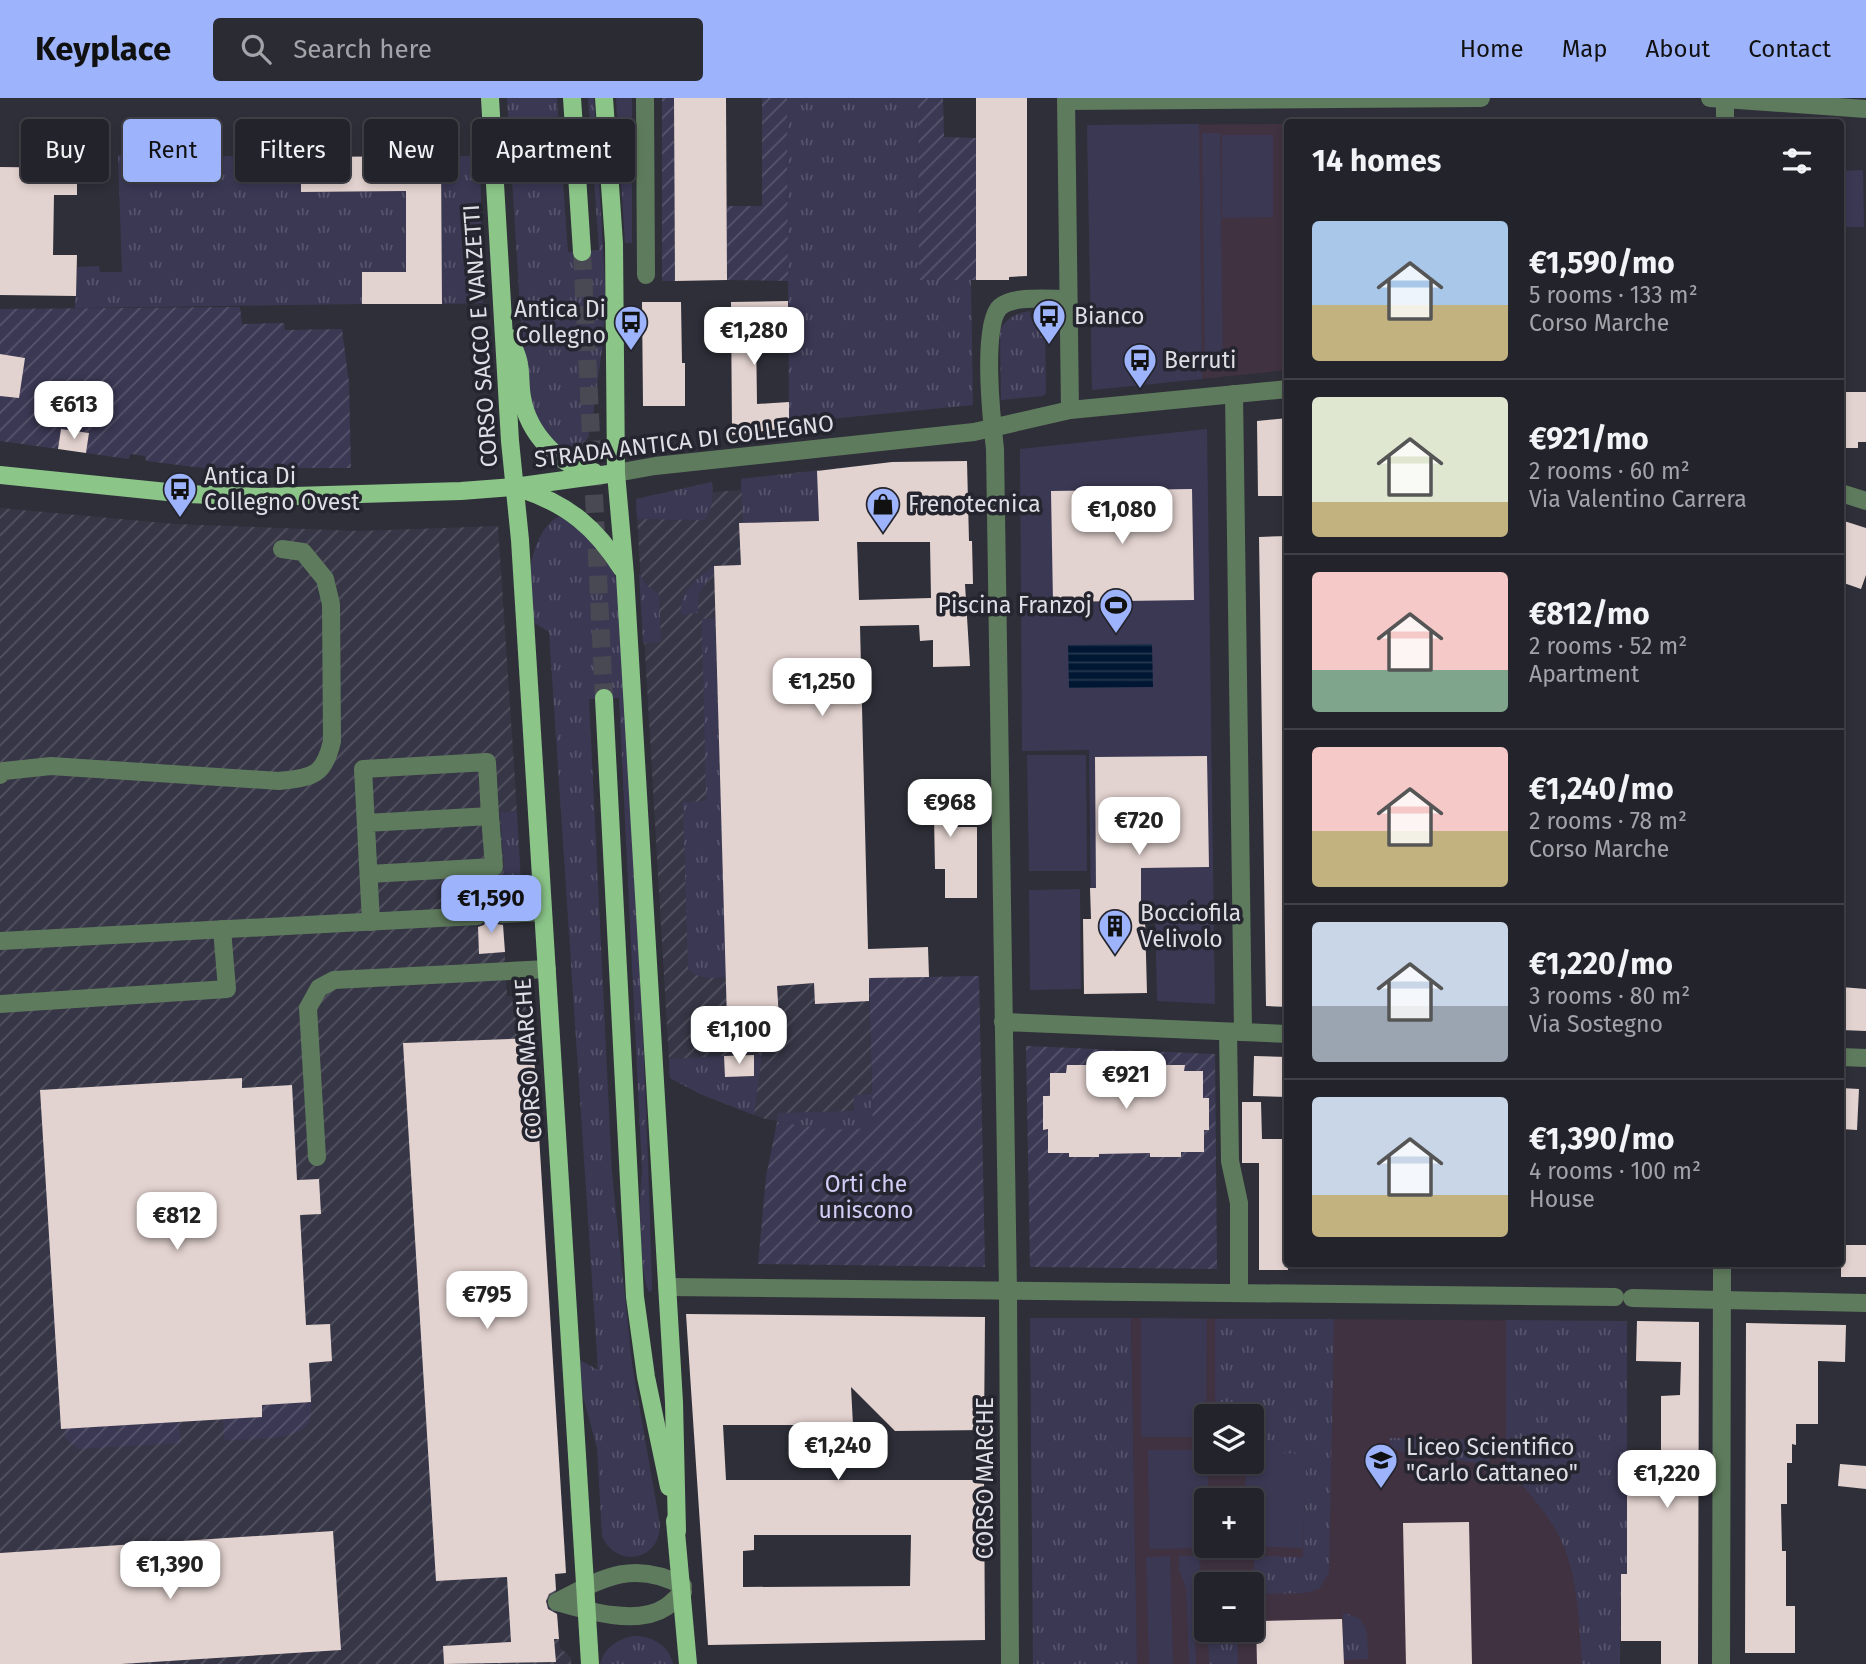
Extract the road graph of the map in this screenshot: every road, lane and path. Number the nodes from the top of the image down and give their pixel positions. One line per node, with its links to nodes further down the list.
1 (490, 98): 13 (main road, CORSO SACCO E VANZETTI)
2 (572, 98): 10 (main road)
3 (604, 98): 18 (main road)
4 (645, 98): 11 (street)
5 (1481, 98): 6 (street)
6 (1066, 99): 12 (street)
7 (1718, 99): 8 (street); 9 (street)
8 (1866, 109)
9 (1724, 119)
10 (582, 251)
11 (646, 275)
12 (1068, 299): 16 (street); 17 (street, CORSO MARCHE)
13 (503, 319): 18 (main road); 20 (main road, CORSO SACCO E VANZETTI)
14 (1284, 389): 15 (street, STRADA ANTICA DI COLLEGNO)
15 (1234, 394): 16 (street, STRADA ANTICA DI COLLEGNO); 39 (street)
16 (1070, 411): 17 (street, STRADA ANTICA DI COLLEGNO)
17 (993, 427): 18 (street, STRADA ANTICA DI COLLEGNO); 38 (street, CORSO MARCHE)
18 (611, 473): 20 (main road, STRADA ANTICA DI COLLEGNO); 24 (main road)
19 (0, 475): 20 (main road, STRADA ANTICA DI COLLEGNO)
20 (514, 487): 24 (main road); 30 (main road, CORSO MARCHE)
21 (1844, 494): 22 (street)
22 (1866, 501)
23 (282, 549): 26 (street)
24 (625, 575): 45 (main road)
25 (604, 698): 50 (main road)
26 (0, 775)
27 (491, 816): 28 (street); 28 (street); 29 (street)
28 (366, 823): 29 (street)
29 (369, 874): 33 (street)
30 (543, 912): 31 (street); 36 (main road, CORSO MARCHE)
31 (502, 914)
32 (477, 916): 33 (street)
33 (371, 922): 34 (street)
34 (222, 929): 35 (street); 37 (street)
35 (0, 942)
36 (547, 969): 43 (street); 51 (main road, CORSO MARCHE)
37 (0, 1004)
38 (1003, 1022): 39 (street); 46 (street, CORSO MARCHE)
39 (1235, 1032): 40 (street); 47 (street)
40 (1284, 1034)
41 (1844, 1057): 42 (street)
42 (1866, 1058)
43 (317, 1157)
44 (1722, 1267): 48 (street)
45 (667, 1287): 46 (street); 50 (main road)
46 (1008, 1292): 47 (street); 56 (street, CORSO MARCHE)
47 (1239, 1293): 48 (street)
48 (1722, 1300): 49 (street); 57 (street)
49 (1866, 1303)
50 (677, 1531): 52 (main road)
51 (586, 1587): 52 (street); 53 (main road, CORSO MARCHE); 53 (street)
52 (683, 1589): 53 (street); 55 (main road)
53 (587, 1611): 54 (main road, CORSO MARCHE)
54 (590, 1664)
55 (688, 1664)
56 (1010, 1664)
57 (1721, 1664)

